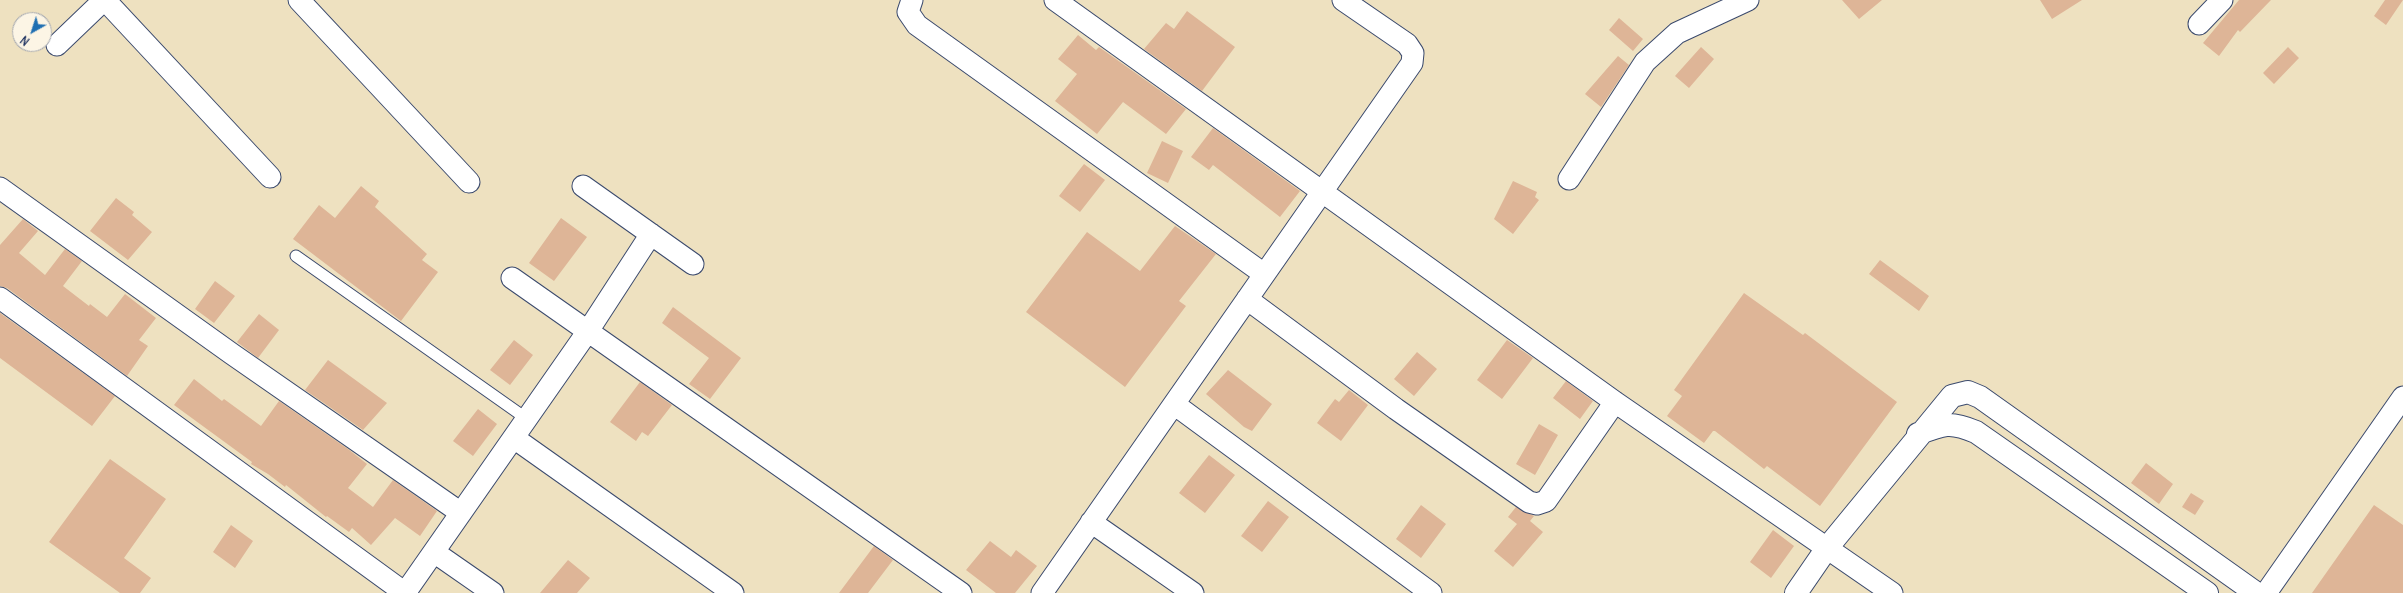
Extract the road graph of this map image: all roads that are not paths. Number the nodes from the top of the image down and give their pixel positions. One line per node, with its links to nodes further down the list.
1 (104, 0): 9 (street); 10 (street)
2 (299, 0): 12 (street)
3 (912, 0): 19 (street)
4 (1055, 0): 15 (street)
5 (1343, 0): 15 (street)
6 (1748, 0): 11 (street)
7 (2222, 0): 8 (street)
8 (2198, 24)
9 (57, 45)
10 (270, 177)
11 (1569, 178)
12 (469, 182)
13 (583, 186): 16 (street)
14 (0, 188): 30 (street)
15 (1322, 191): 19 (street); 25 (street)
16 (651, 234): 18 (street); 23 (street)
17 (296, 256): 27 (lane)
18 (693, 264)
19 (1264, 274): 22 (street)
20 (512, 278): 23 (street)
21 (0, 298): 34 (street)
22 (1247, 298): 25 (street); 26 (street)
23 (588, 331): 27 (street); 37 (street)
24 (2403, 398): 45 (street)
25 (1615, 402): 32 (street)
26 (1174, 404): 31 (street); 40 (street)
27 (527, 419): 29 (street)
28 (1918, 434): 32 (street); 43 (street); 44 (street)
29 (514, 438): 30 (street); 36 (street)
30 (462, 513): 33 (street)
31 (1091, 522): 38 (street); 39 (street)
32 (1827, 548): 41 (street); 42 (street)
33 (434, 552): 34 (street); 35 (street)
34 (405, 593)
35 (493, 593)
36 (733, 593)
37 (961, 593)
38 (1042, 593)
39 (1193, 593)
40 (1431, 593)
41 (1796, 593)
42 (1892, 593)
43 (2207, 593)
44 (2256, 593)
45 (2266, 593)

